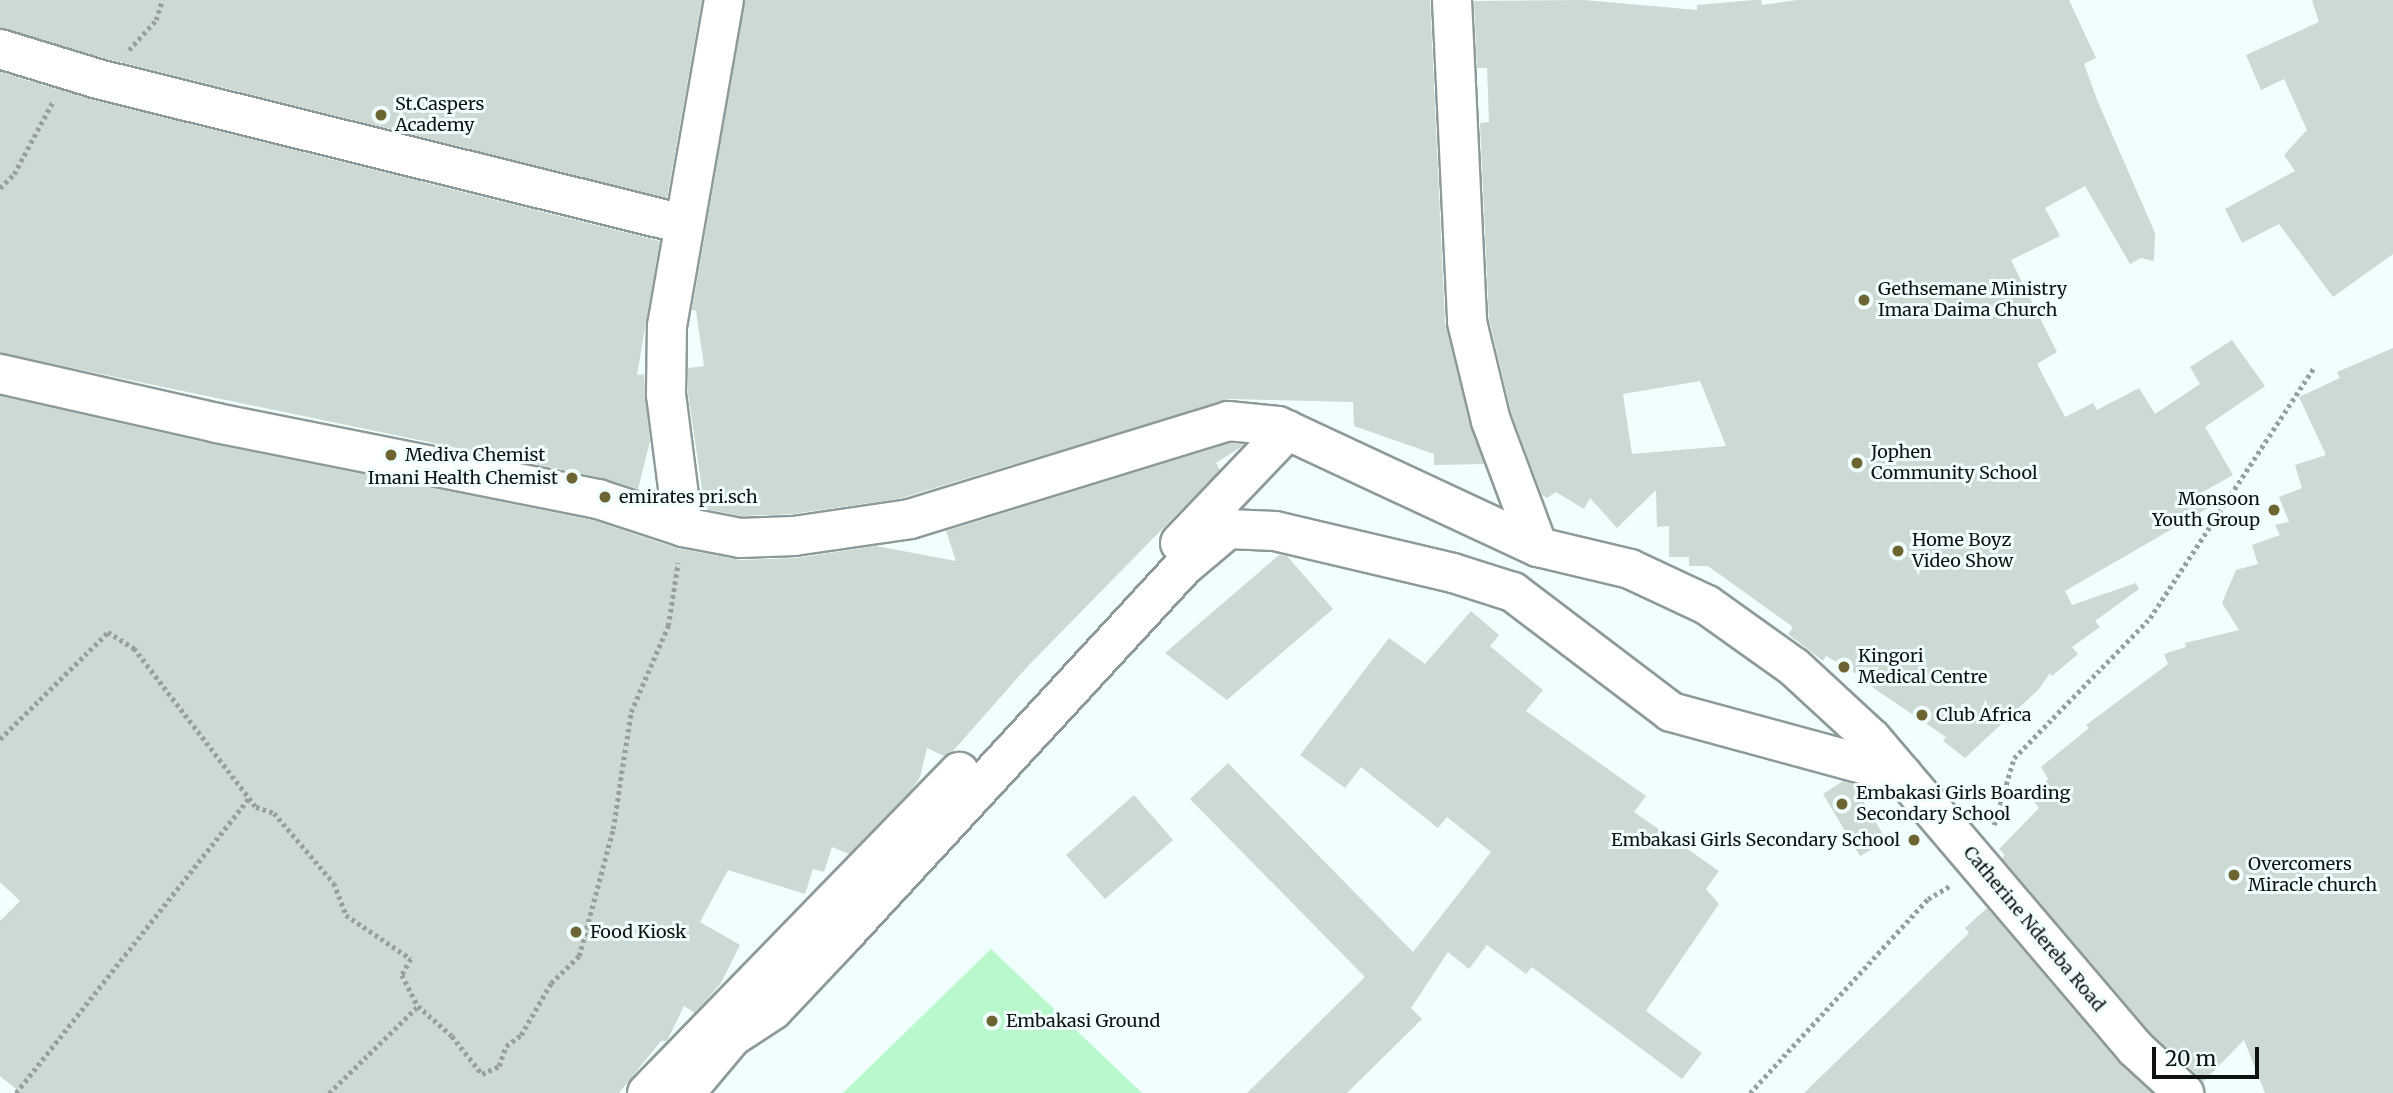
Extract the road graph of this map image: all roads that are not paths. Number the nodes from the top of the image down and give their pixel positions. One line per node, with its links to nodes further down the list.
1 (724, 0): 4 (street)
2 (1452, 0): 8 (street)
3 (0, 49): 4 (street)
4 (683, 224): 7 (street)
5 (0, 374): 7 (street, Catherine Ndereba Road)
6 (1288, 430): 7 (street, Catherine Ndereba Road); 8 (street, Catherine Ndereba Road); 10 (street)
7 (683, 527)
8 (1538, 547): 9 (street, Catherine Ndereba Road)
9 (1903, 775): 11 (street); 12 (street, Catherine Ndereba Road)
10 (647, 1093)
11 (685, 1093)
12 (2184, 1093)

